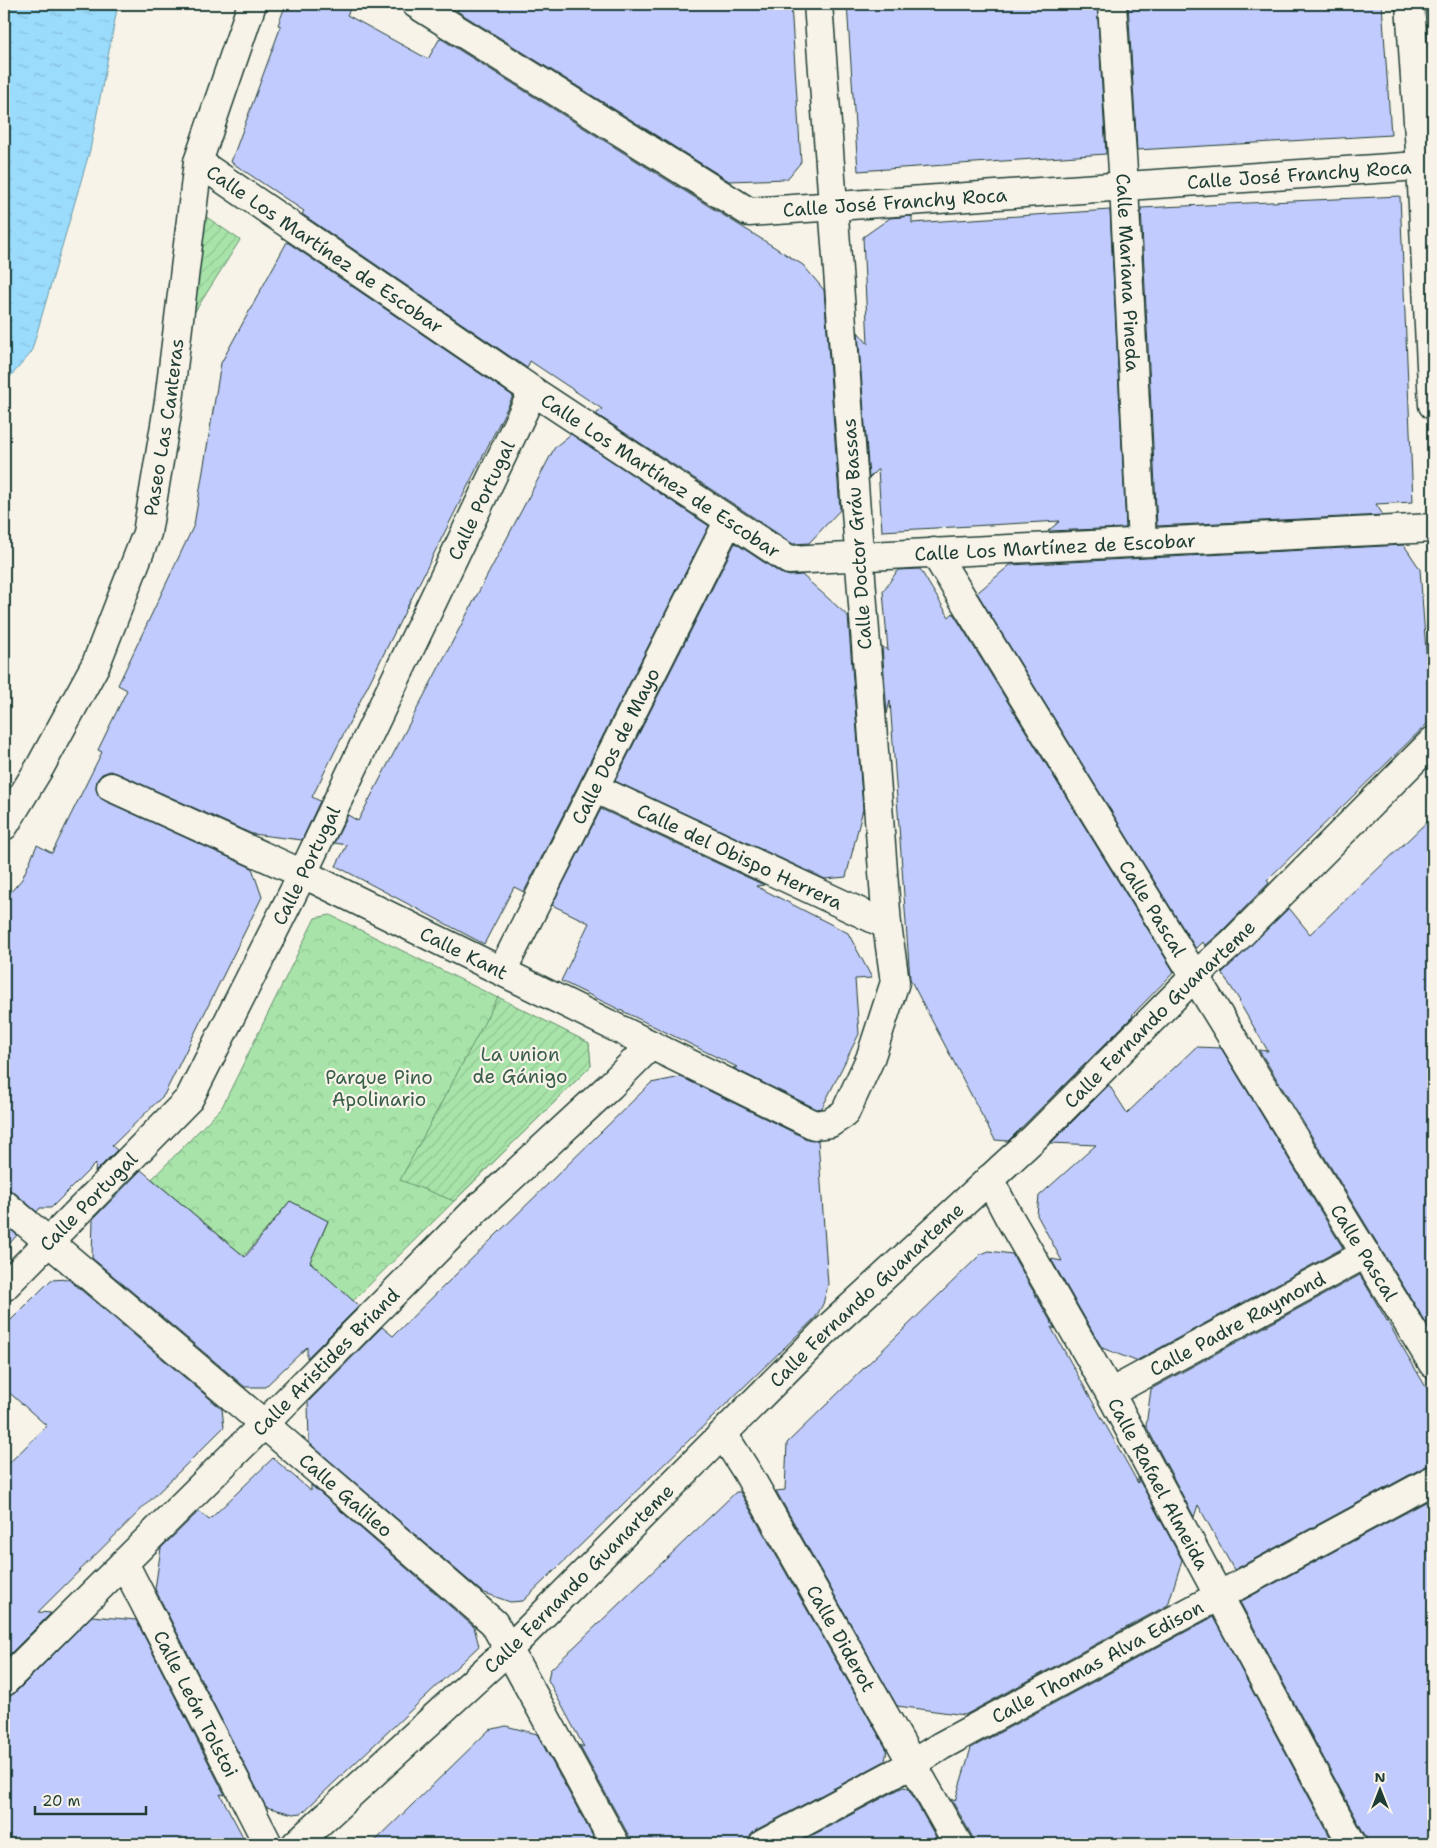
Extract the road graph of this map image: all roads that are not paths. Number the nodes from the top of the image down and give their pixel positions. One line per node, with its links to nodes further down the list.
1 (252, 4): 6 (street, Paseo Las Canteras)
2 (416, 4): 9 (street, Calle José Franchy Roca)
3 (818, 4): 9 (street, Calle Doctor Gráu Bassas)
4 (1112, 4): 8 (street, Calle Mariana Pineda)
5 (1410, 4): 7 (street)
6 (198, 162): 10 (street, Calle Los Martínez de Escobar); 20 (street, Paseo Las Canteras)
7 (1427, 165): 8 (street, Calle José Franchy Roca); 11 (street)
8 (1124, 186): 9 (street, Calle José Franchy Roca); 14 (street, Calle Mariana Pineda)
9 (832, 206): 16 (street, Calle Doctor Gráu Bassas)
10 (533, 391): 12 (street, Calle Los Martínez de Escobar); 21 (street, Calle Portugal)
11 (1433, 405)
12 (729, 520): 16 (street, Calle Los Martínez de Escobar); 19 (street, Calle Dos de Mayo)
13 (1433, 528): 14 (street, Calle Los Martínez de Escobar)
14 (1142, 542): 15 (street, Calle Los Martínez de Escobar)
15 (934, 552): 16 (street, Calle Los Martínez de Escobar); 24 (street, Calle Pascal)
16 (859, 556): 22 (street, Calle Doctor Gráu Bassas)
17 (1433, 741): 24 (street, Calle Fernando Guanarteme)
18 (111, 787): 21 (street, Calle Kant)
19 (594, 788): 22 (street, Calle del Obispo Herrera); 23 (street, Calle Dos de Mayo)
20 (4, 826)
21 (302, 875): 23 (street, Calle Kant); 29 (street, Calle Portugal)
22 (887, 925): 26 (street, Calle Doctor Gráu Bassas)
23 (502, 971): 25 (street, Calle Kant)
24 (1195, 976): 27 (street, Calle Fernando Guanarteme); 30 (street, Calle Pascal)
25 (651, 1045): 26 (street, Calle Kant); 34 (street, Calle Aristides Briand)
26 (814, 1125)
27 (989, 1179): 33 (street, Calle Rafael Almeida); 35 (street, Calle Fernando Guanarteme)
28 (4, 1204): 29 (street, Calle Galileo)
29 (48, 1241): 31 (street, Calle Portugal); 34 (street, Calle Galileo)
30 (1365, 1254): 32 (street, Calle Pascal); 33 (street, Calle Padre Raymond)
31 (4, 1287)
32 (1433, 1364)
33 (1110, 1393): 38 (street, Calle Rafael Almeida)
34 (264, 1424): 37 (street, Calle Aristides Briand); 39 (street, Calle Galileo)
35 (723, 1434): 39 (street, Calle Fernando Guanarteme); 41 (street, Calle Diderot)
36 (1433, 1480): 38 (street, Calle Thomas Alva Edison)
37 (124, 1563): 40 (street, Calle Aristides Briand); 42 (street, Calle León Tolstoi)
38 (1219, 1596): 41 (street, Calle Thomas Alva Edison); 47 (street, Calle Rafael Almeida)
39 (509, 1649): 43 (street, Calle Fernando Guanarteme); 44 (street, Calle Galileo)
40 (4, 1682)
41 (912, 1764): 45 (street, Calle Thomas Alva Edison); 46 (street, Calle Diderot)
42 (268, 1844)
43 (296, 1844)
44 (615, 1844)
45 (763, 1844)
46 (958, 1844)
47 (1352, 1844)

